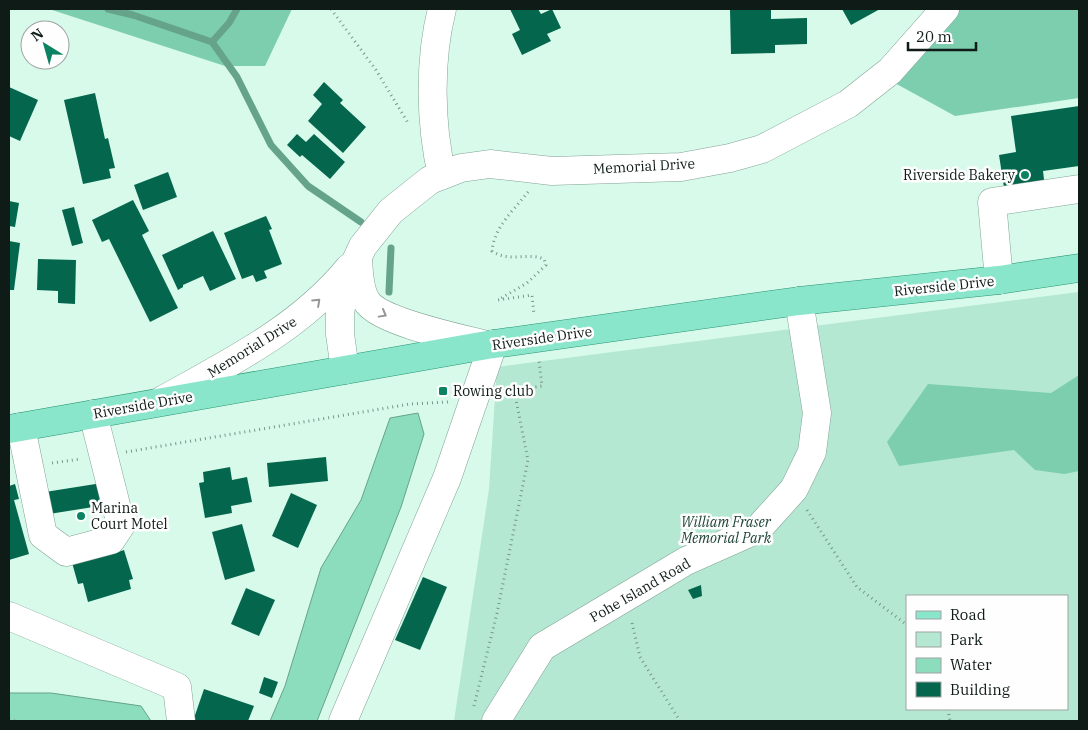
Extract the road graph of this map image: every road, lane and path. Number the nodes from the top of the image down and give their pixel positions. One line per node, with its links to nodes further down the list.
1 (331, 9): 4 (path)
2 (442, 9): 6 (street)
3 (945, 9): 5 (street, Memorial Drive)
4 (410, 127)
5 (546, 170): 6 (street, Memorial Drive); 12 (path)
6 (442, 175): 8 (street, Memorial Drive)
7 (1079, 189): 10 (street)
8 (358, 257): 13 (street, one-way to 13); 14 (street, Memorial Drive); 17 (street, Memorial Drive, one-way to 8)
9 (1079, 268): 10 (main road, Riverside Drive)
10 (999, 280): 11 (main road, Riverside Drive)
11 (799, 302): 12 (main road, Riverside Drive); 22 (street, Pohe Island Road)
12 (537, 338): 13 (main road, Riverside Drive); 15 (path)
13 (490, 345): 14 (main road, Riverside Drive); 16 (street)
14 (345, 370): 17 (main road, Riverside Drive)
15 (514, 390): 16 (path); 26 (path)
16 (474, 400): 20 (path); 30 (street)
17 (158, 403): 18 (main road, Riverside Drive)
18 (93, 414): 19 (main road, Riverside Drive); 20 (street)
19 (15, 428): 21 (street)
20 (104, 456): 21 (path); 21 (street)
21 (29, 466)
22 (794, 489): 25 (path); 26 (street, Pohe Island Road)
23 (9, 616): 29 (street)
24 (632, 622): 31 (path)
25 (906, 624)
26 (484, 717)
27 (9, 719): 28 (path)
28 (15, 721)
29 (181, 721)
30 (343, 721)
31 (680, 721)

